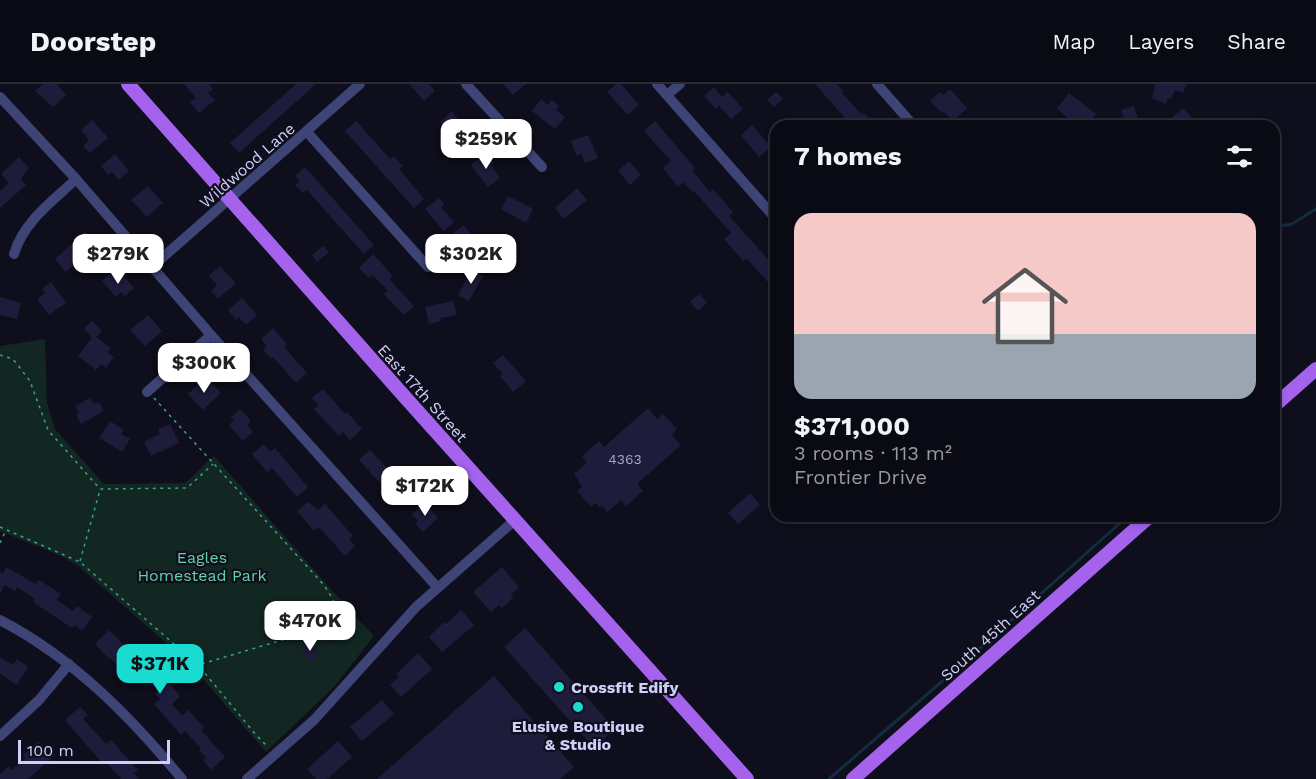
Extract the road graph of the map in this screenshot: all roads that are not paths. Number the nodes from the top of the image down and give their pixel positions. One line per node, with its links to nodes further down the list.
1 (360, 84): 10 (street, Wildwood Lane)
2 (466, 84): 11 (street)
3 (657, 84): 7 (street)
4 (680, 84): 7 (street)
5 (877, 84): 9 (street)
6 (132, 86): 13 (main road, East 17th Street)
7 (667, 95): 14 (street)
8 (0, 97): 12 (street)
9 (909, 120)
10 (307, 132): 13 (street, Wildwood Lane); 17 (street)
11 (542, 167)
12 (76, 179): 15 (street); 16 (street)
13 (230, 200): 16 (street, Wildwood Lane); 22 (main road, East 17th Street)
14 (770, 212)
15 (14, 254)
16 (153, 266): 18 (street)
17 (428, 267)
18 (211, 335): 20 (street); 24 (street)
19 (1316, 369): 21 (main road)
20 (147, 392)
21 (1280, 401)
22 (515, 520): 24 (street); 28 (main road, East 17th Street)
23 (1143, 522): 31 (main road, South 45th East)
24 (436, 587): 30 (street)
25 (0, 620): 26 (street)
26 (69, 664): 27 (street); 29 (street)
27 (0, 736)
28 (745, 778)
29 (182, 779)
30 (247, 779)
31 (853, 779)

